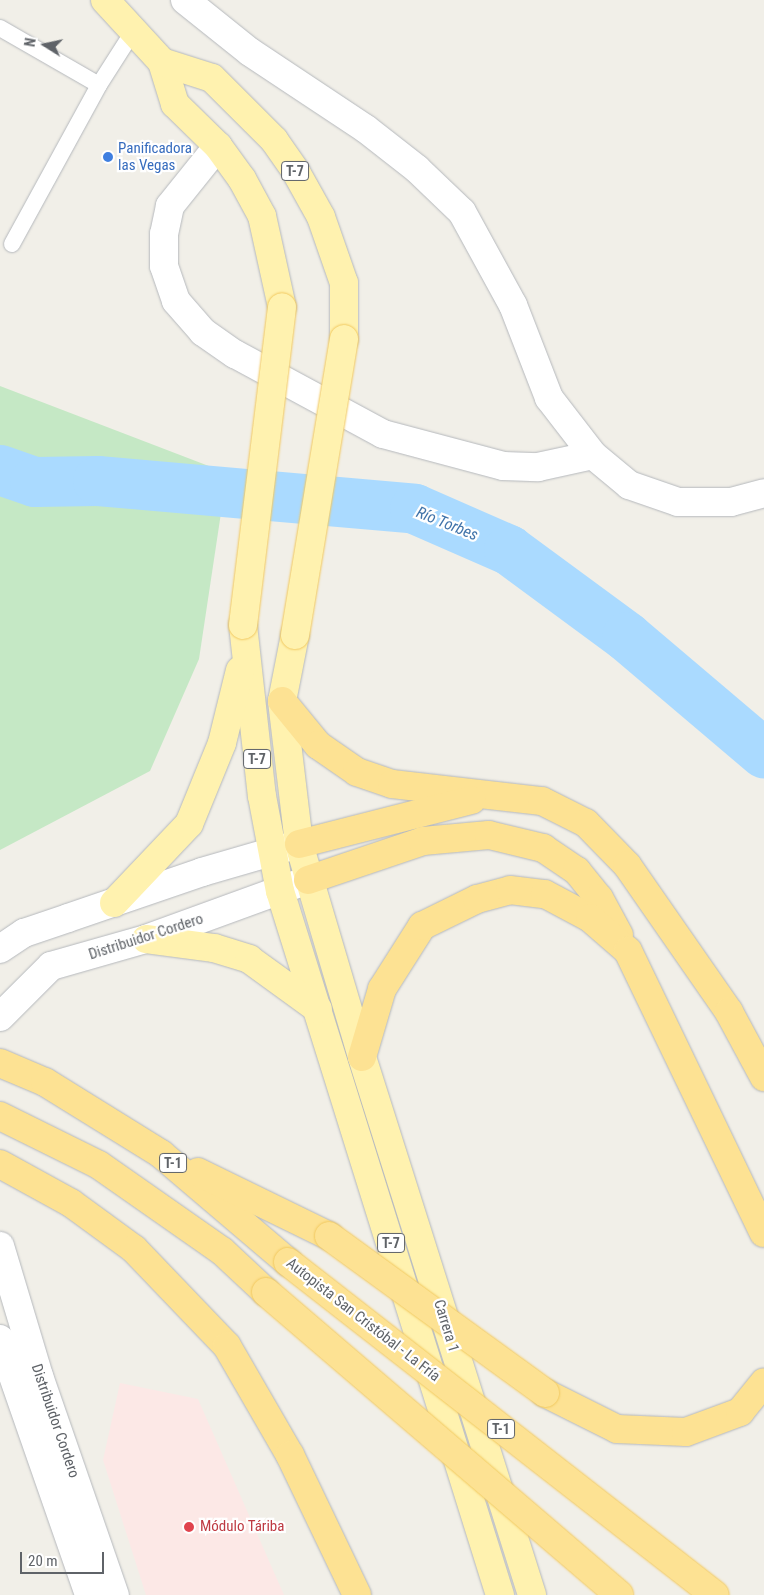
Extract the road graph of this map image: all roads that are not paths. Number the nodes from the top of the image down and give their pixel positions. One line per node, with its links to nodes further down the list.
1 (105, 0): 4 (main road, T-7)
2 (185, 0): 9 (street)
3 (0, 28): 6 (lane)
4 (134, 30): 5 (main road, T-7); 6 (lane)
5 (162, 62): 7 (main road, T-7); 12 (main road, T-7, bridge)
6 (99, 85): 8 (lane)
7 (218, 146): 9 (street); 11 (main road, T-7, bridge)
8 (12, 244)
9 (593, 455): 10 (street)
10 (764, 493)
11 (244, 654): 15 (main road, T-7); 18 (main road)
12 (282, 701): 13 (highway); 14 (main road, T-7)
13 (490, 796): 14 (highway); 26 (highway)
14 (299, 844): 15 (street); 16 (main road, T-7)
15 (271, 855): 17 (main road, T-7); 18 (street)
16 (308, 880): 17 (street, Distribuidor Cordero); 21 (highway); 24 (main road, Carrera 1)
17 (280, 891): 19 (street, Distribuidor Cordero); 22 (main road, T-7)
18 (114, 903): 20 (street)
19 (146, 939): 22 (main road); 23 (street, Distribuidor Cordero)
20 (0, 949)
21 (628, 951): 24 (highway); 30 (highway)
22 (318, 1009): 37 (main road, T-7)
23 (0, 1017)
24 (362, 1057): 38 (main road, Carrera 1)
25 (0, 1063): 28 (highway, Autopista San Cristóbal - La Fría / T-1)
26 (764, 1077)
27 (0, 1116): 39 (highway, bridge)
28 (161, 1154): 33 (highway, bridge); 40 (highway, Autopista San Cristóbal - La Fría / T-1, bridge)
29 (0, 1164): 36 (highway)
30 (764, 1233)
31 (0, 1246): 35 (street, Distribuidor Cordero)
32 (0, 1339): 34 (street)
33 (764, 1382)
34 (89, 1595)
35 (115, 1595)
36 (357, 1595)
37 (500, 1595)
38 (532, 1595)
39 (618, 1595)
40 (715, 1595)

